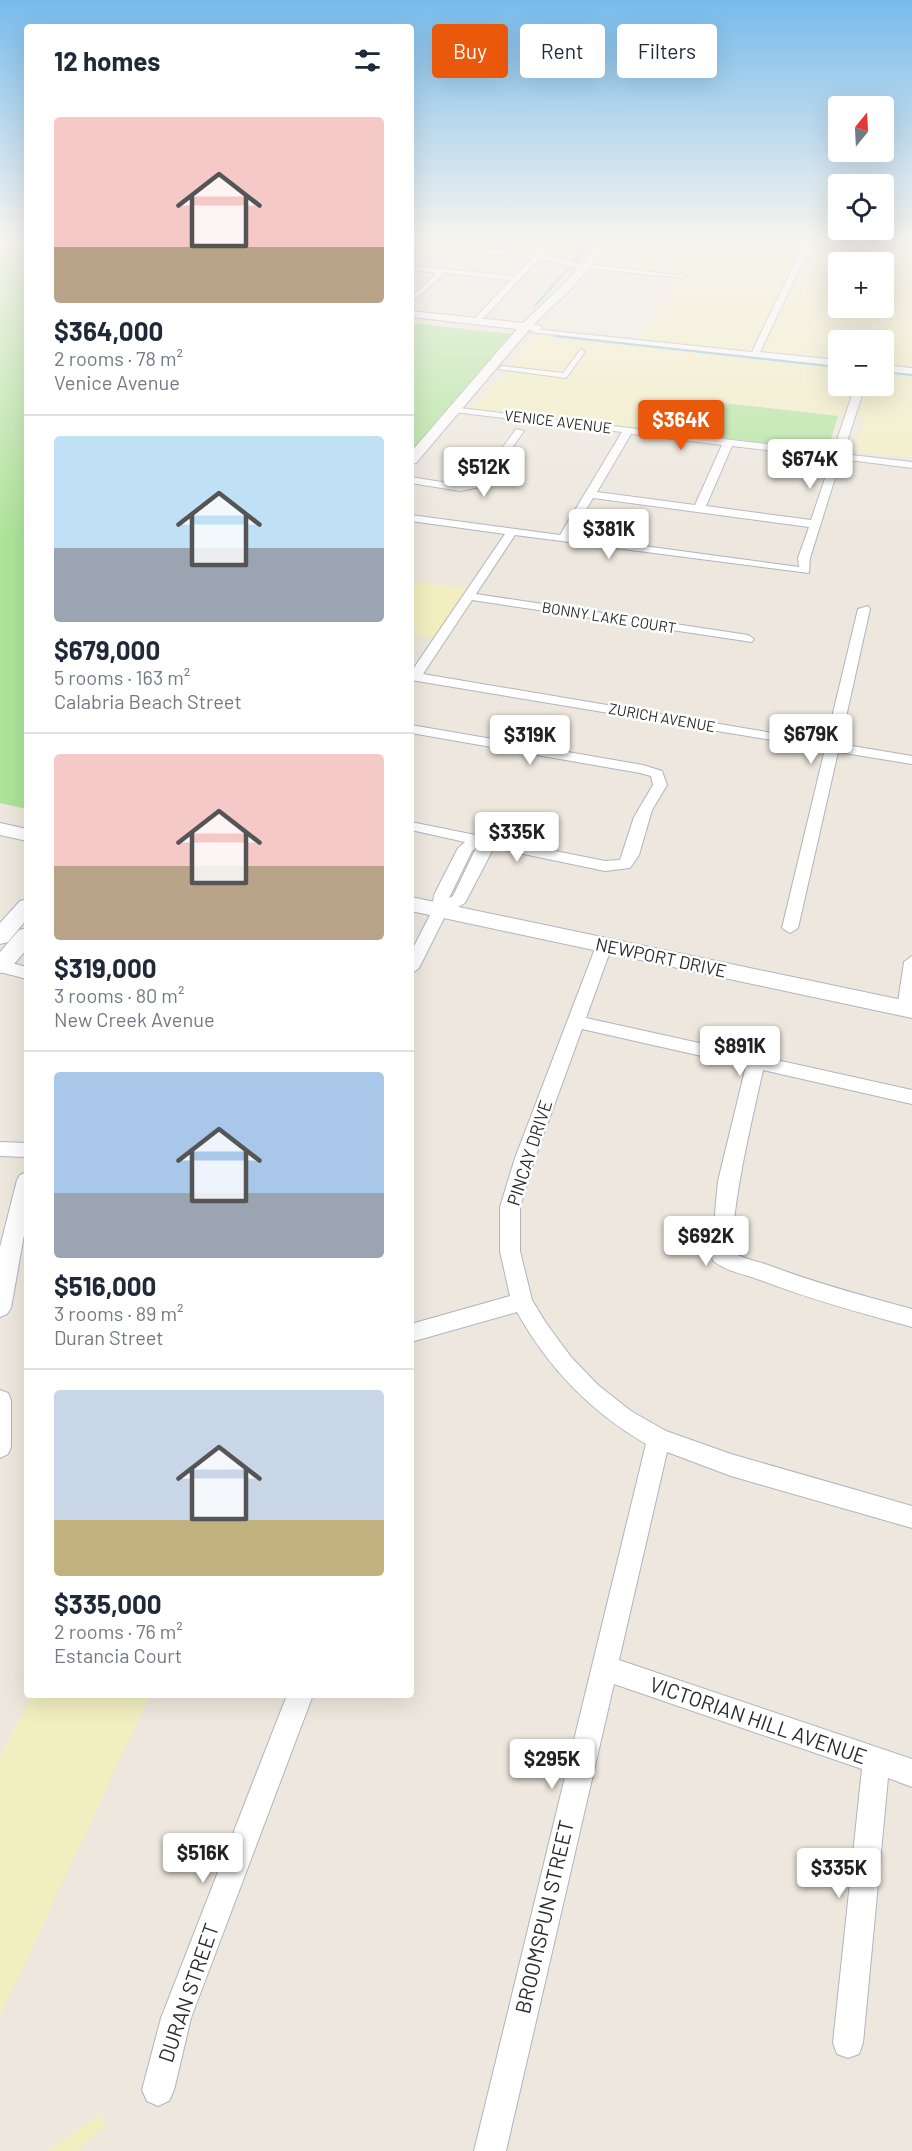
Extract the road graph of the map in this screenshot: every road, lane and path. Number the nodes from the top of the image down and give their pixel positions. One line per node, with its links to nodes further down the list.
1 (523, 337): 12 (main road)
2 (524, 337): 8 (main road)
3 (604, 337): 6 (street)
4 (763, 337): 6 (street)
5 (581, 352): 8 (street)
6 (755, 354): 7 (street)
7 (828, 362)
8 (502, 369): 12 (main road)
9 (894, 369): 10 (street)
10 (912, 371)
11 (856, 396): 16 (street)
12 (460, 410): 13 (street, VENICE AVENUE); 17 (main road); 19 (main road)
13 (628, 430): 15 (street, VENICE AVENUE); 21 (street)
14 (519, 431): 20 (street)
15 (728, 443): 16 (street, VENICE AVENUE); 22 (street)
16 (835, 456): 18 (street, VENICE AVENUE); 24 (street)
17 (414, 457)
18 (912, 465)
19 (414, 474)
20 (414, 479)
21 (590, 494): 22 (street); 26 (street)
22 (699, 509): 24 (street)
23 (414, 518): 25 (street)
24 (814, 524): 26 (street)
25 (512, 532): 26 (street); 27 (street)
26 (563, 539)
27 (470, 596): 29 (street, BONNY LAKE COURT); 30 (street)
28 (864, 609): 33 (street)
29 (748, 639)
30 (414, 675)
31 (414, 676): 33 (street, ZURICH AVENUE)
32 (414, 730): 40 (street)
33 (832, 747): 34 (street, ZURICH AVENUE); 44 (street)
34 (912, 760)
35 (0, 812): 36 (main road)
36 (24, 817)
37 (414, 827): 40 (street)
38 (0, 829): 39 (main road)
39 (24, 834)
40 (480, 839): 43 (street)
41 (414, 905): 43 (main road, NEWPORT DRIVE)
42 (24, 909): 45 (main road)
43 (440, 911): 47 (main road, NEWPORT DRIVE); 48 (street)
44 (790, 928)
45 (0, 937)
46 (24, 938): 50 (main road)
47 (604, 946): 52 (main road, NEWPORT DRIVE); 53 (street, PINCAY DRIVE)
48 (414, 962)
49 (912, 962): 52 (street)
50 (0, 966): 51 (street)
51 (24, 972)
52 (909, 1009)
53 (576, 1022): 54 (street); 59 (street, PINCAY DRIVE)
54 (756, 1062): 55 (street); 61 (street)
55 (912, 1097)
56 (0, 1149): 57 (street)
57 (24, 1150)
58 (24, 1192): 60 (street)
59 (522, 1302): 62 (street); 64 (street, PINCAY DRIVE)
60 (0, 1308)
61 (912, 1318)
62 (414, 1332)
63 (0, 1400): 65 (street)
64 (659, 1439): 66 (street, PINCAY DRIVE); 67 (street, BROOMSPUN STREET)
65 (0, 1447)
66 (912, 1517)
67 (604, 1668): 69 (street, VICTORIAN HILL AVENUE); 73 (street, BROOMSPUN STREET)
68 (299, 1698): 72 (street, DURAN STREET)
69 (876, 1761): 70 (street, VICTORIAN HILL AVENUE); 71 (street)
70 (912, 1773)
71 (848, 2043)
72 (158, 2090)
73 (490, 2151)

